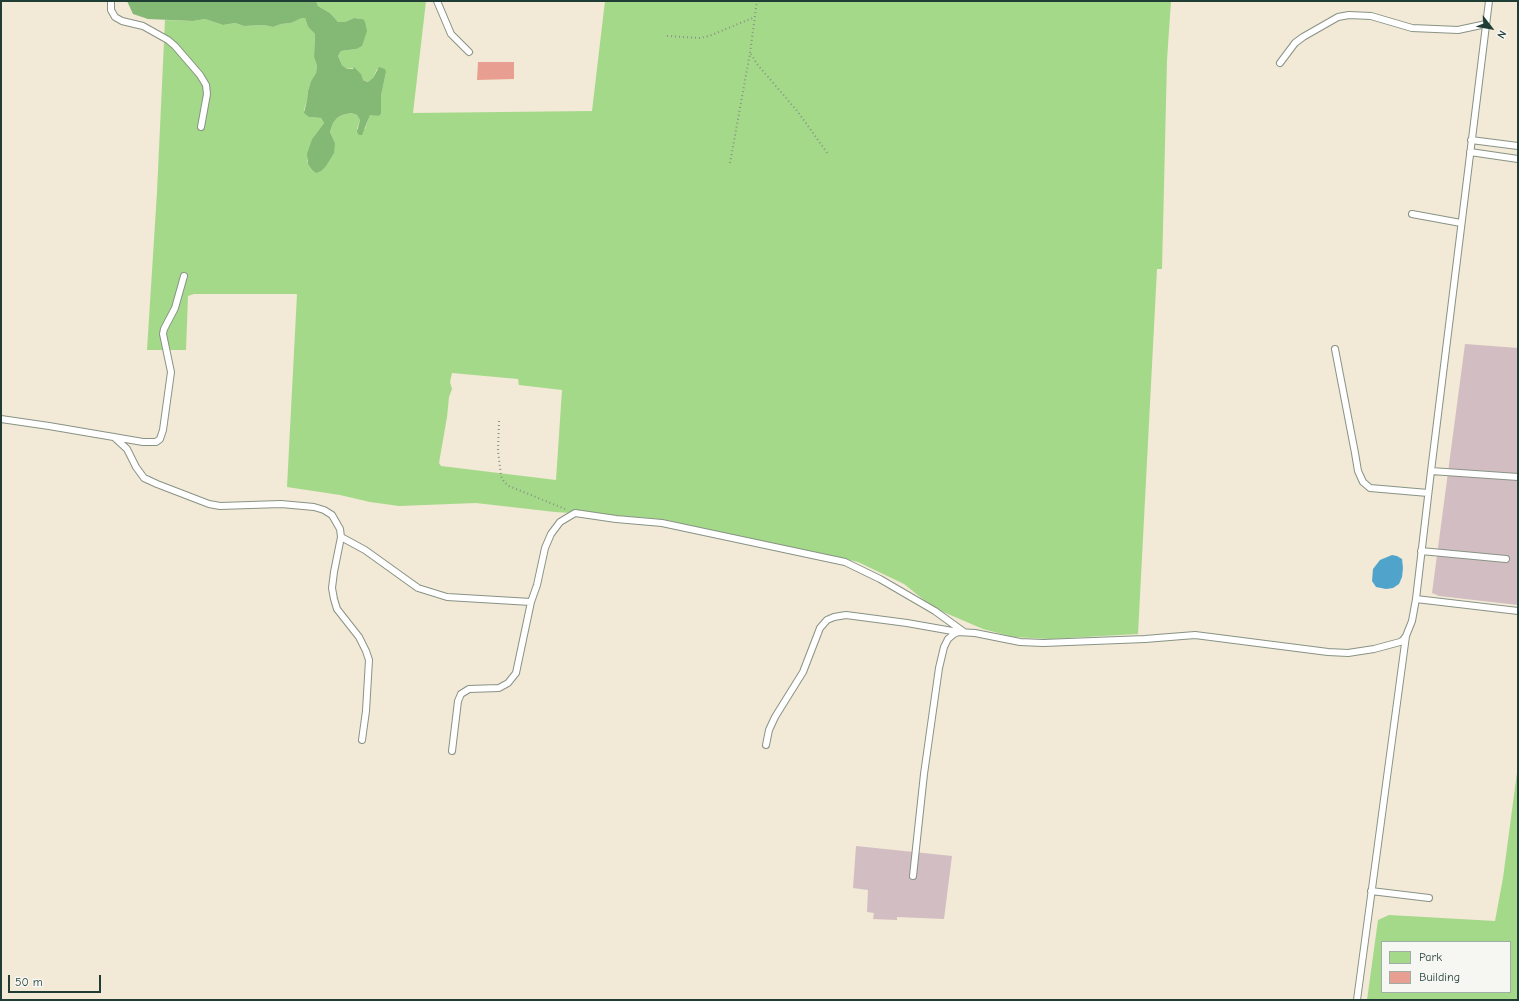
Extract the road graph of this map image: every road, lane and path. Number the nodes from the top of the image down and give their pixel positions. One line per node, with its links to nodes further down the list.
1 (111, 1): 11 (lane)
2 (436, 1): 8 (lane)
3 (757, 1): 5 (path)
4 (1489, 1): 6 (lane)
5 (755, 17): 7 (path); 9 (path)
6 (1486, 24): 10 (lane); 12 (lane)
7 (667, 36)
8 (469, 52)
9 (750, 53): 15 (path); 17 (path)
10 (1280, 63)
11 (201, 127)
12 (1471, 140): 13 (lane); 14 (lane)
13 (1518, 146)
14 (1470, 152): 16 (lane); 19 (lane)
15 (828, 154)
16 (1518, 159)
17 (730, 163)
18 (1412, 214): 19 (lane)
19 (1461, 223): 25 (lane)
20 (184, 276): 24 (lane)
21 (1335, 349): 27 (lane)
22 (1, 419): 24 (lane)
23 (499, 421): 28 (path)
24 (114, 437): 29 (lane)
25 (1431, 471): 26 (lane); 27 (lane)
26 (1518, 477)
27 (1428, 494): 30 (lane)
28 (575, 513): 33 (lane); 35 (lane)
29 (341, 537): 33 (lane); 37 (lane)
30 (1421, 551): 31 (lane); 32 (lane)
31 (1506, 559)
32 (1416, 599): 34 (lane); 36 (lane)
33 (531, 602): 39 (lane)
34 (1518, 610)
35 (961, 632): 36 (lane); 38 (lane); 40 (lane)
36 (1406, 636): 41 (lane)
37 (362, 740)
38 (766, 745)
39 (452, 751)
40 (913, 876)
41 (1371, 891): 42 (lane); 43 (lane)
42 (1429, 898)
43 (1356, 1000)

